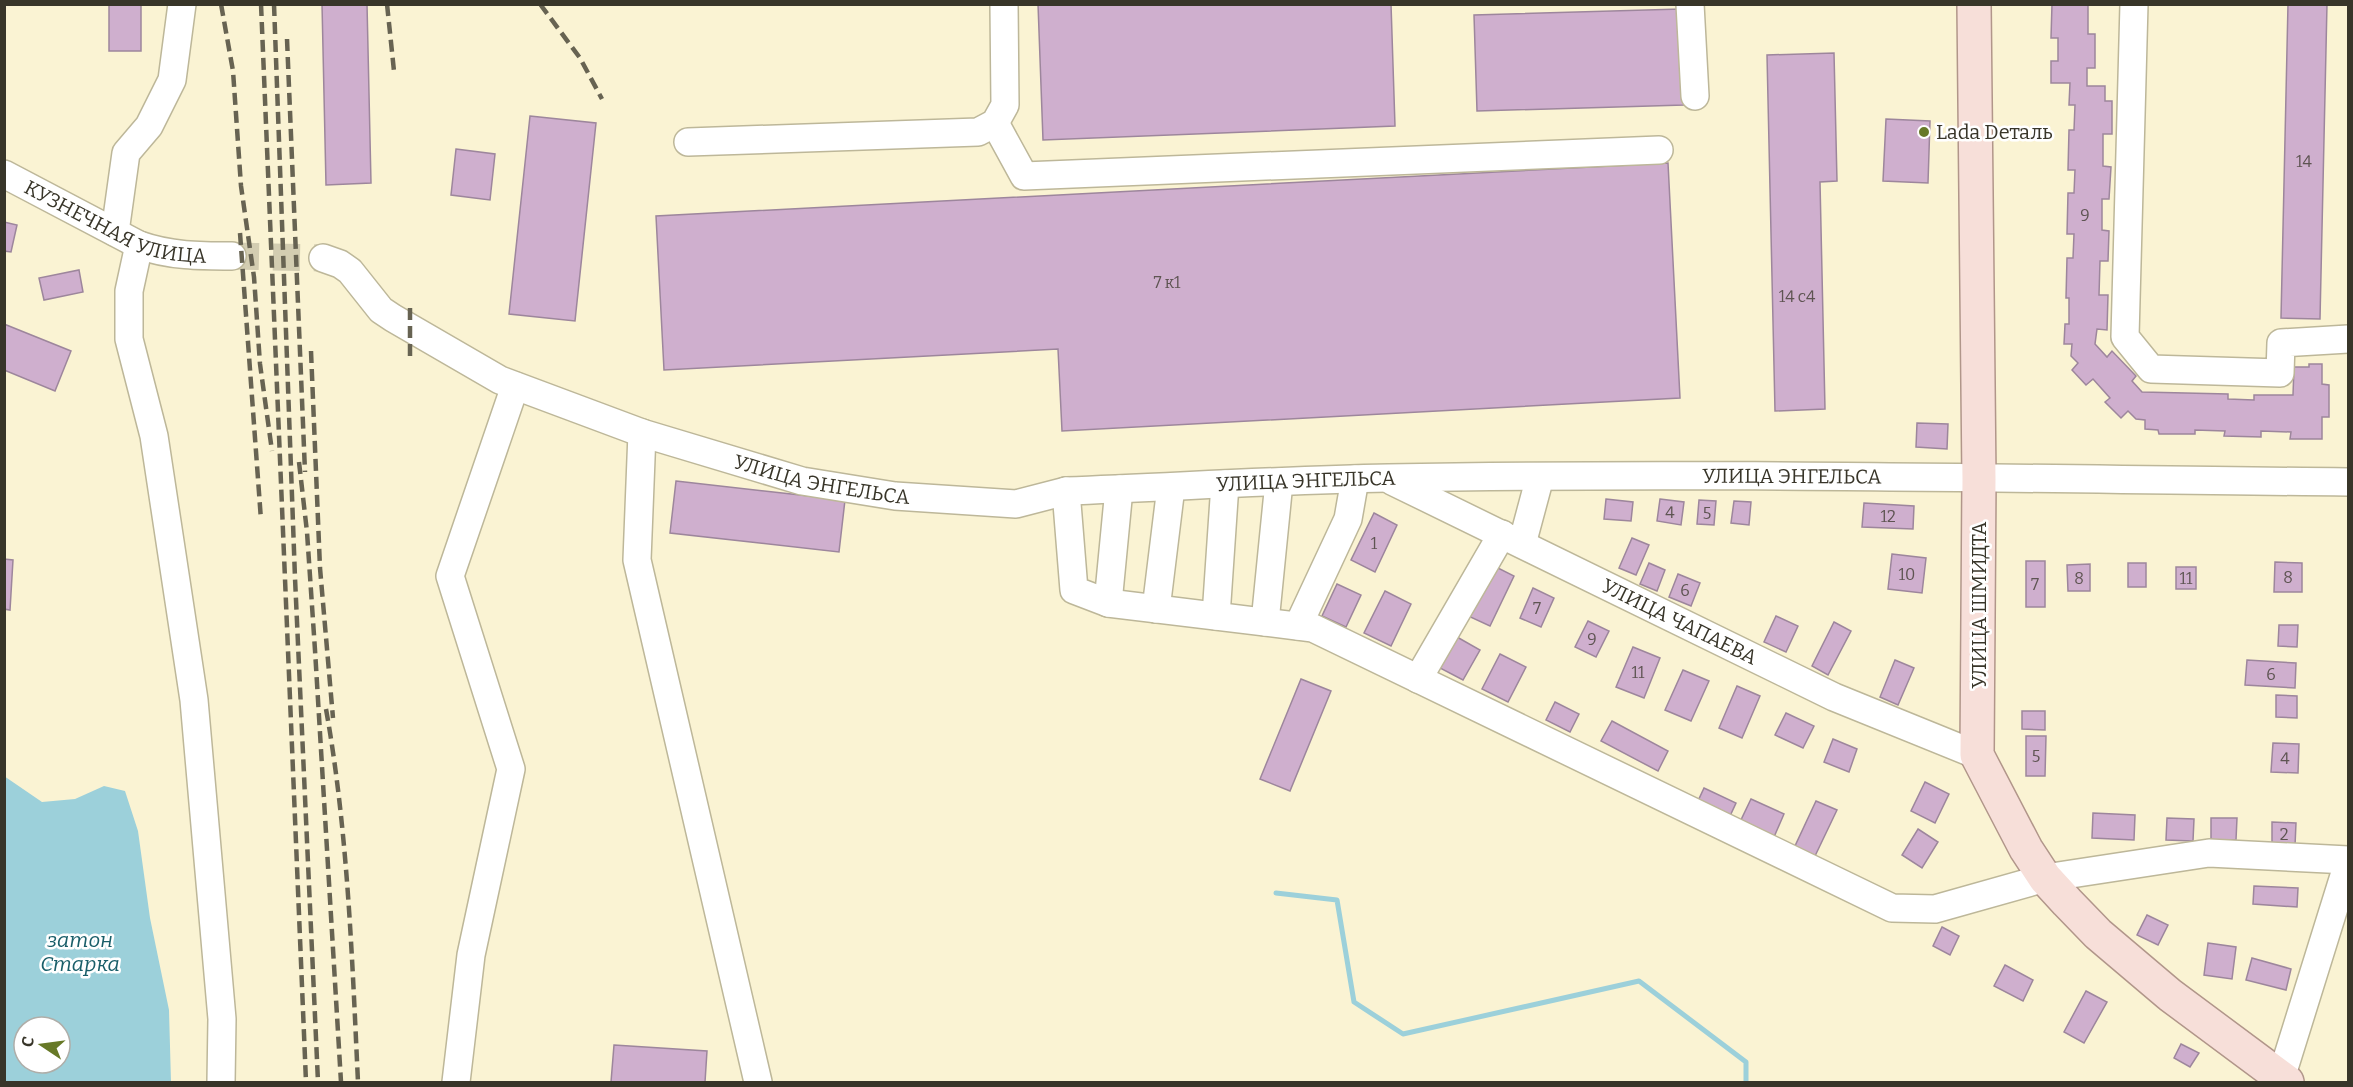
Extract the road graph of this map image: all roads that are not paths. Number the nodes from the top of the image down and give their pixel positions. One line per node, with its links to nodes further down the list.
1 (182, 4): 11 (street)
2 (1004, 4): 7 (street)
3 (1690, 4): 6 (street)
4 (1974, 4): 21 (main road, УЛИЦА ШМИДТА)
5 (2134, 4): 15 (street)
6 (1695, 96)
7 (995, 123): 8 (street); 9 (street)
8 (687, 142)
9 (1659, 150)
10 (4, 174): 11 (street, КУЗНЕЧНАЯ УЛИЦА)
11 (115, 232): 12 (street, КУЗНЕЧНАЯ УЛИЦА)
12 (139, 245): 13 (street, КУЗНЕЧНАЯ УЛИЦА); 39 (street)
13 (232, 256)
14 (323, 258): 16 (street, УЛИЦА ЭНГЕЛЬСА)
15 (2349, 339)
16 (515, 386): 17 (street, УЛИЦА ЭНГЕЛЬСА); 40 (street)
17 (642, 433): 27 (street, УЛИЦА ЭНГЕЛЬСА); 41 (street)
18 (1540, 477): 19 (street, УЛИЦА ЭНГЕЛЬСА); 21 (street, УЛИЦА ЭНГЕЛЬСА); 28 (street)
19 (1386, 478): 20 (street, УЛИЦА ЭНГЕЛЬСА); 28 (street, УЛИЦА ЧАПАЕВА)
20 (1355, 479): 22 (street, УЛИЦА ЭНГЕЛЬСА); 33 (street)
21 (1979, 479): 23 (street, УЛИЦА ЭНГЕЛЬСА); 35 (main road, УЛИЦА ШМИДТА)
22 (1279, 482): 24 (street, УЛИЦА ЭНГЕЛЬСА); 32 (street)
23 (2349, 482)
24 (1225, 484): 25 (street, УЛИЦА ЭНГЕЛЬСА); 31 (street)
25 (1171, 487): 26 (street, УЛИЦА ЭНГЕЛЬСА); 30 (street)
26 (1119, 489): 27 (street, УЛИЦА ЭНГЕЛЬСА); 29 (street)
27 (1066, 491): 29 (street)
28 (1512, 539): 34 (street); 35 (street, УЛИЦА ЧАПАЕВА)
29 (1108, 603): 30 (street)
30 (1156, 609): 31 (street)
31 (1216, 616): 32 (street)
32 (1265, 622): 33 (street)
33 (1298, 626): 34 (street)
34 (1418, 679): 37 (street)
35 (1977, 755): 37 (main road, УЛИЦА ШМИДТА)
36 (2347, 871): 37 (street); 38 (street)
37 (2045, 878): 38 (main road, УЛИЦА ШМИДТА)
38 (2284, 1080)
39 (221, 1083)
40 (456, 1083)
41 (758, 1083)

